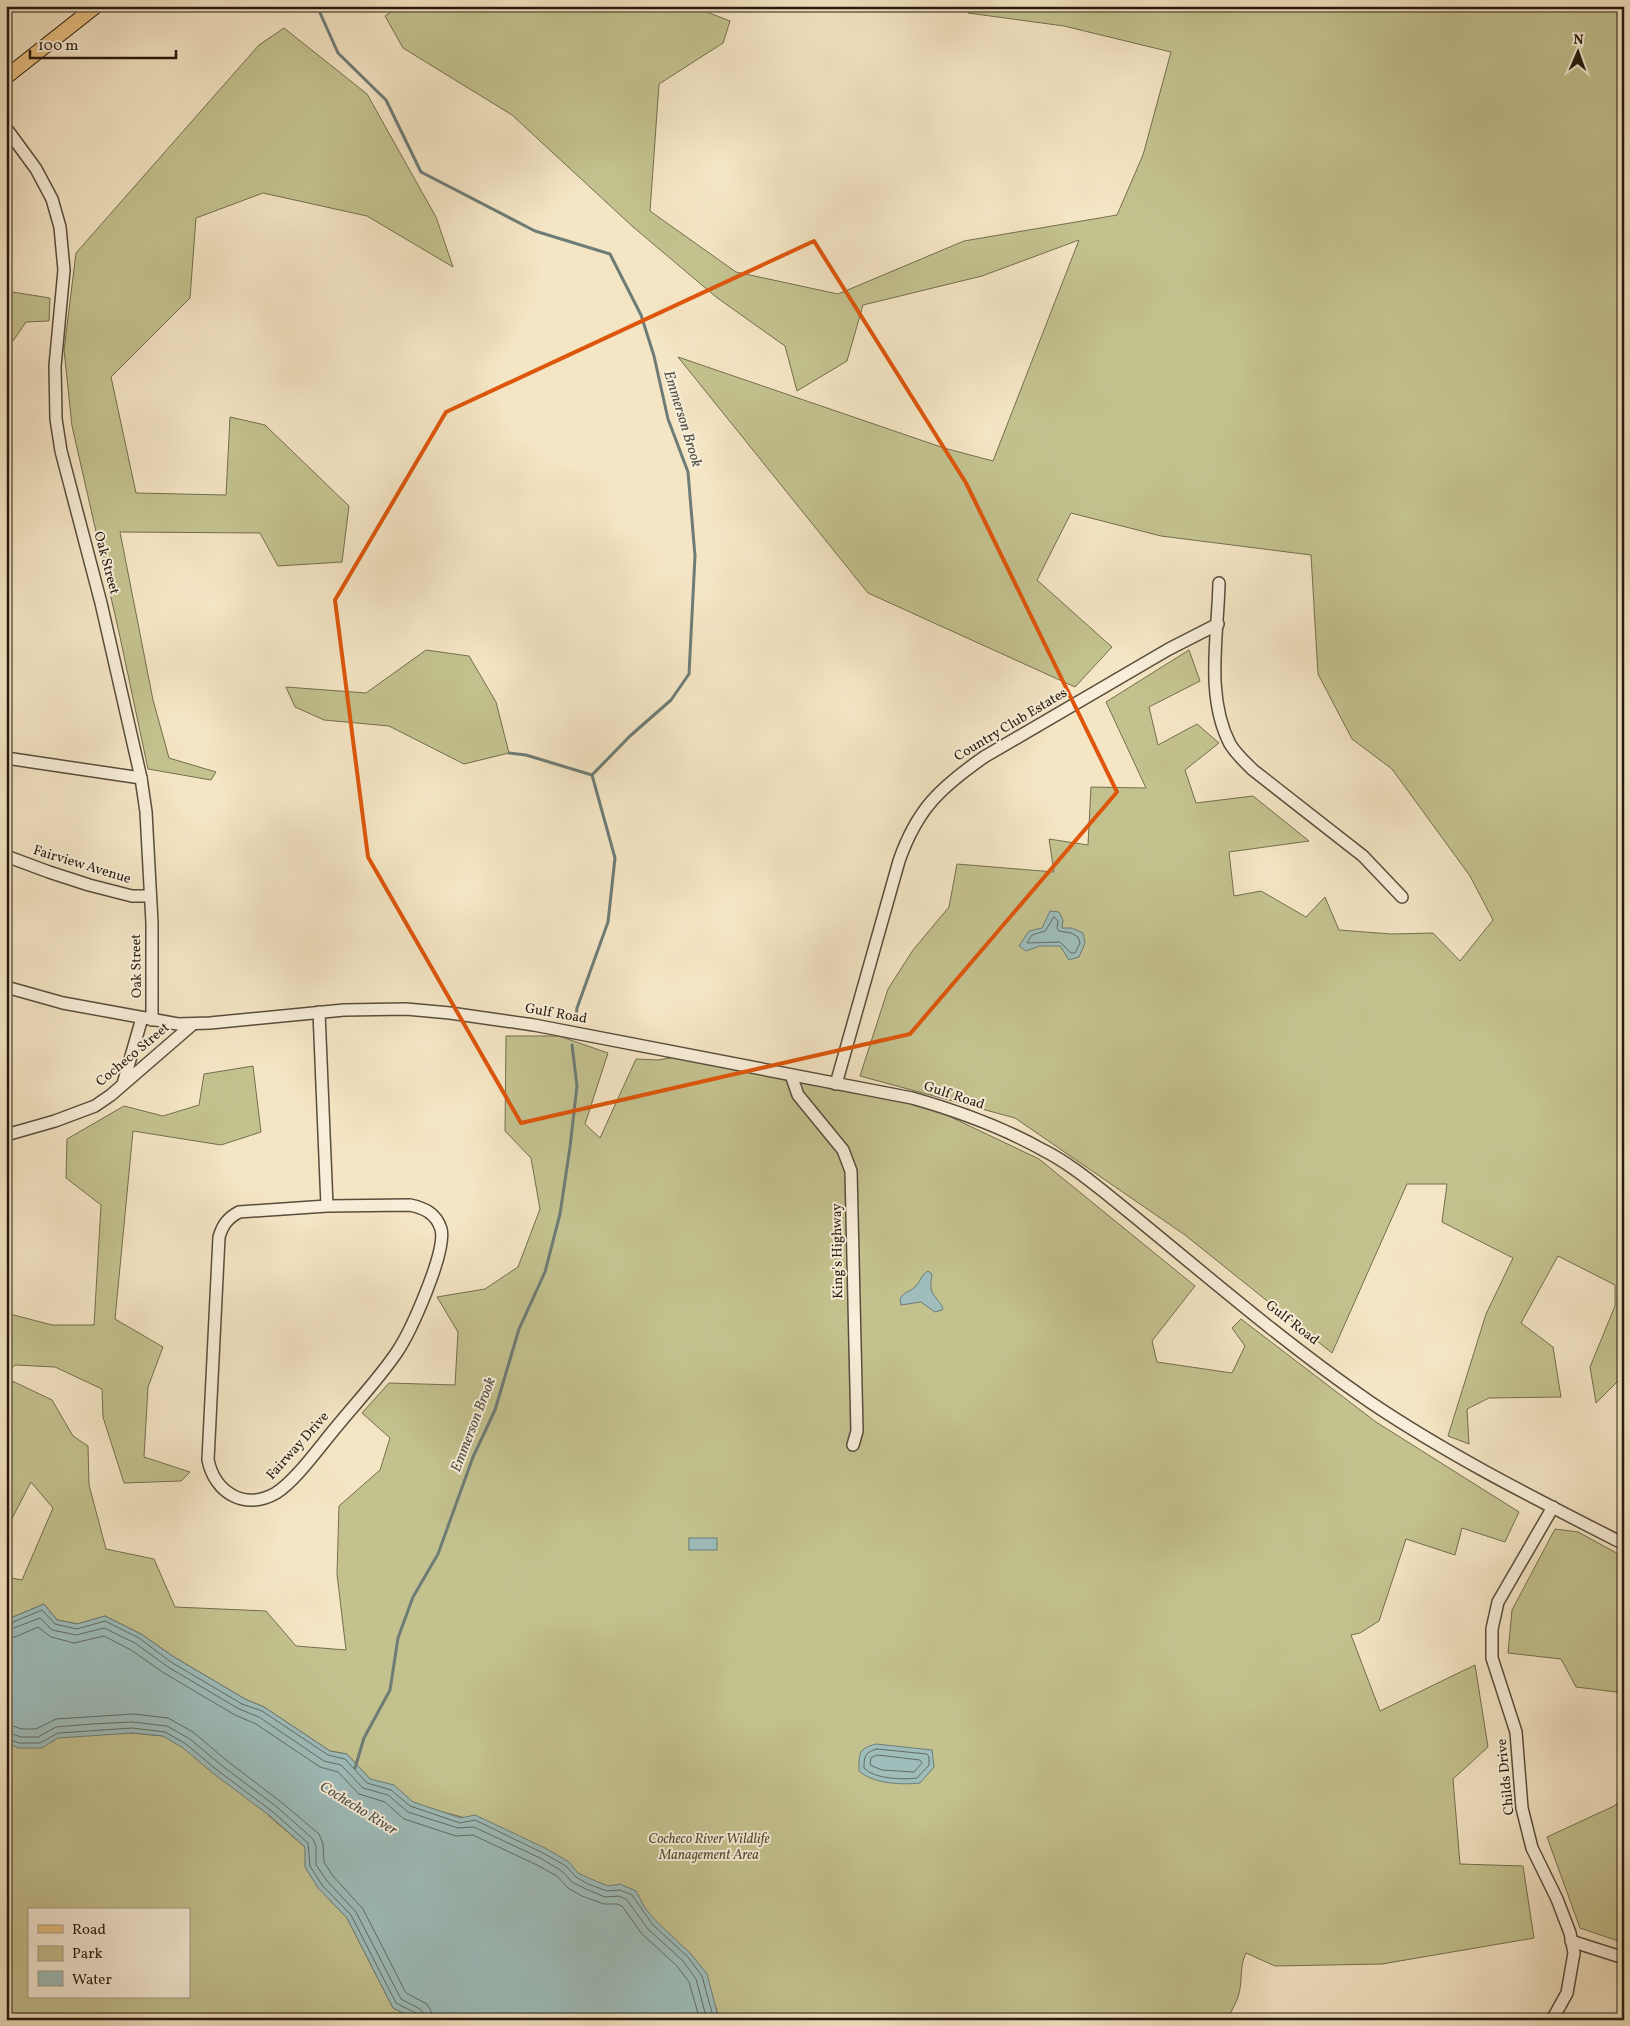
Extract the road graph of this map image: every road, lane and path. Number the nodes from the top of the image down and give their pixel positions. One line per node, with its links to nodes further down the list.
1 (96, 6): 2 (main road)
2 (6, 78)
3 (6, 128): 7 (street, Oak Street)
4 (1219, 583): 5 (street)
5 (1218, 624): 10 (street); 17 (street, Country Club Estates)
6 (6, 758): 7 (street)
7 (141, 778): 9 (street, Oak Street)
8 (6, 856): 9 (street, Fairview Avenue)
9 (150, 896): 13 (street, Oak Street)
10 (1402, 898)
11 (6, 988): 13 (street, Gulf Road)
12 (320, 1012): 14 (street, Gulf Road); 15 (street, Gulf Road); 19 (street)
13 (149, 1019): 14 (street, Gulf Road); 16 (street, Oak Street)
14 (193, 1024): 16 (street, Cocheco Street)
15 (790, 1075): 17 (street, Gulf Road); 20 (street, King's Highway)
16 (123, 1084): 18 (street, Cocheco Street)
17 (836, 1084): 21 (street, Gulf Road)
18 (6, 1135)
19 (326, 1206): 19 (street, Fairway Drive)
20 (853, 1445)
21 (1553, 1507): 22 (street, Gulf Road); 23 (street, Childs Drive)
22 (1624, 1544)
23 (1571, 1941): 24 (street); 25 (street, Childs Drive)
24 (1624, 1958)
25 (1552, 2020)

